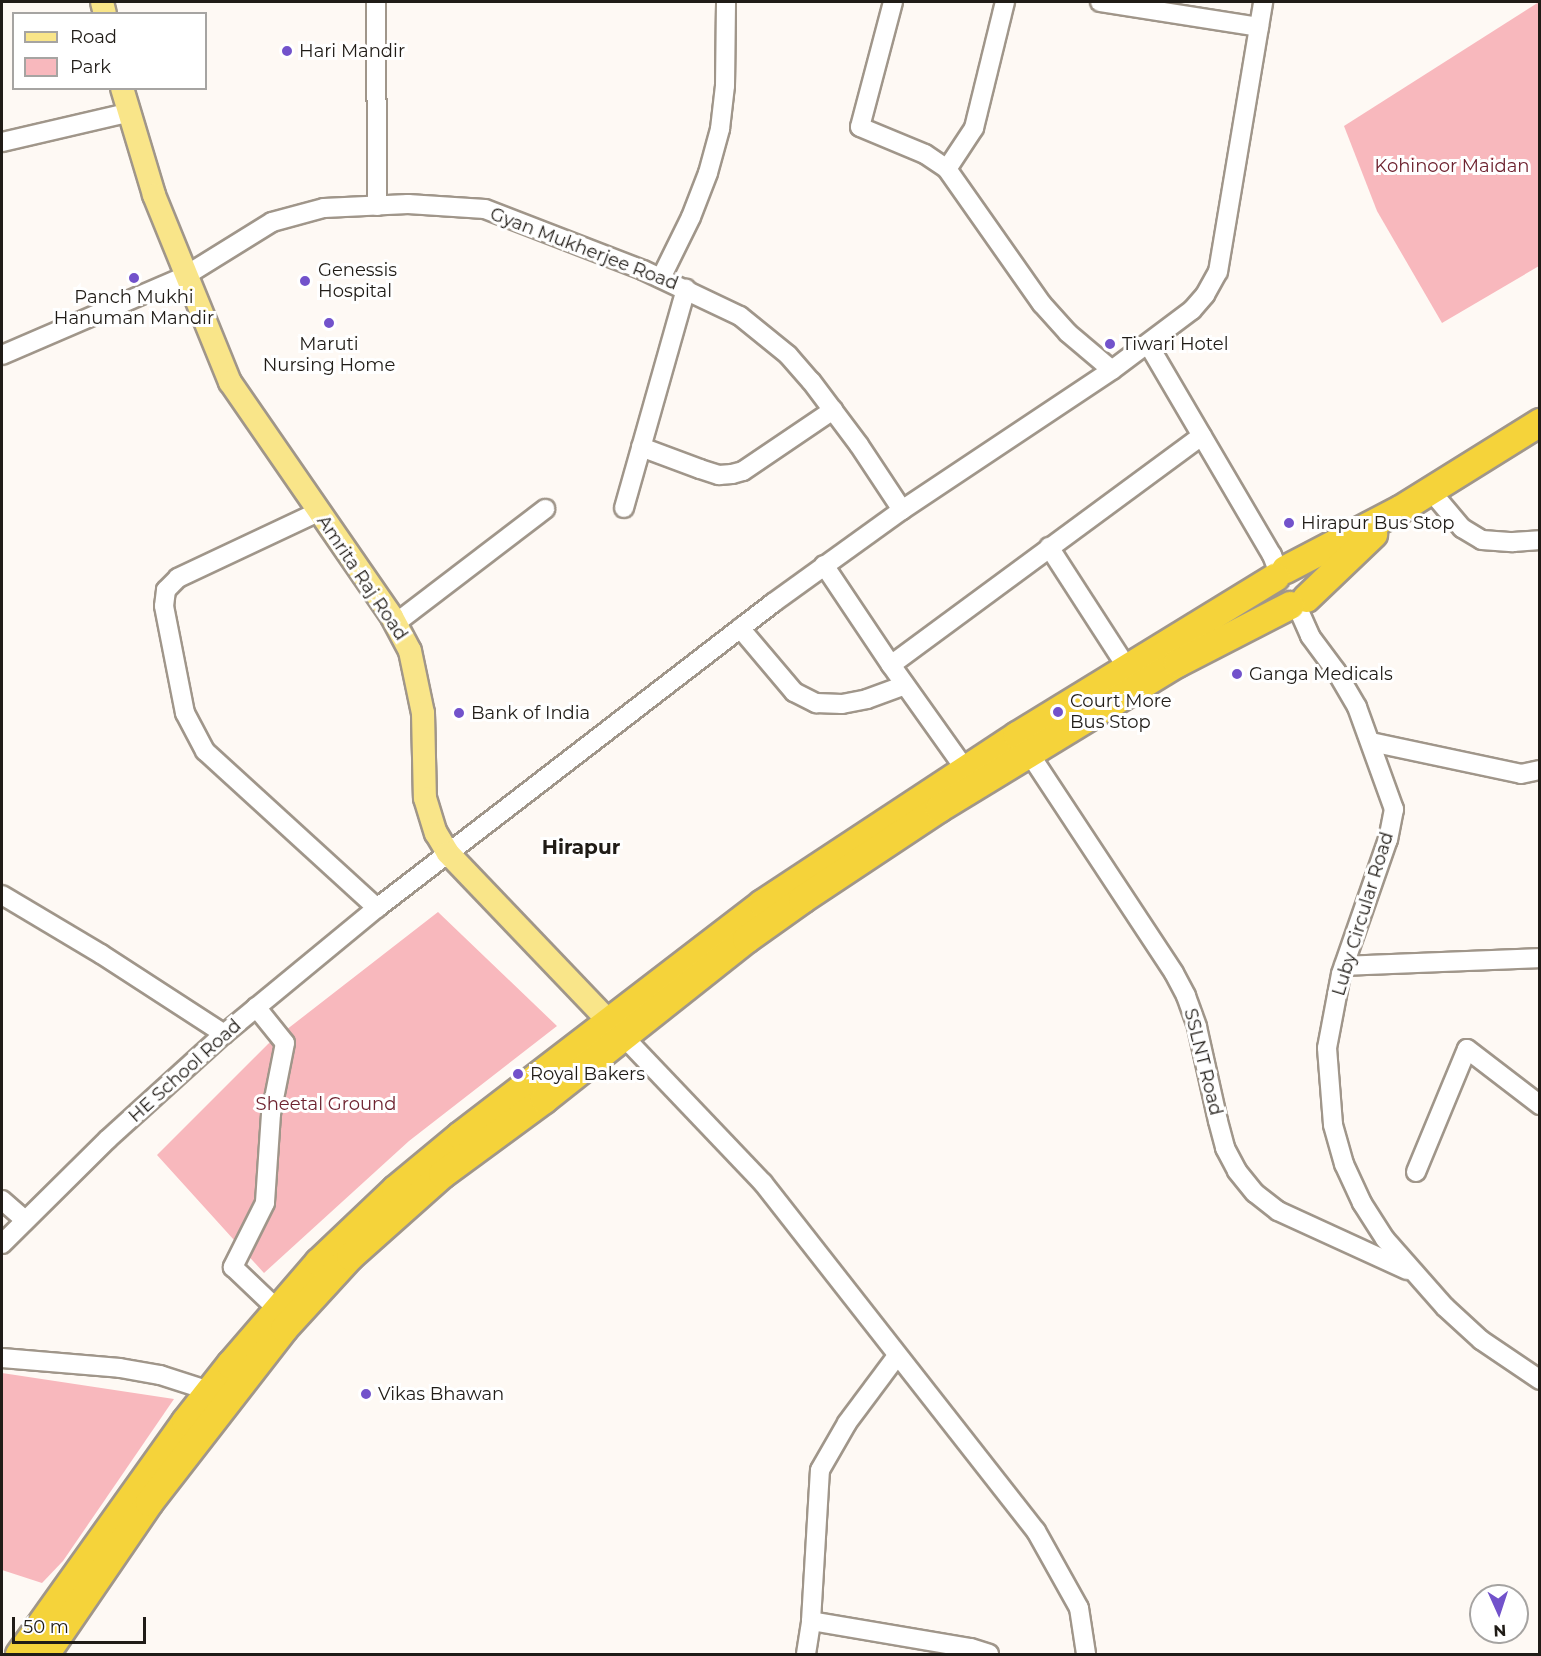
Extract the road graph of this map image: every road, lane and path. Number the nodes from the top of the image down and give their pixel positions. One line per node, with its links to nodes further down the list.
1 (376, 2): 12 (street)
2 (726, 2): 14 (street)
3 (893, 2): 11 (street)
4 (1005, 2): 11 (street)
5 (1100, 2): 7 (street)
6 (1263, 2): 7 (street, HE School Road)
7 (1259, 27): 16 (street, HE School Road)
8 (122, 90): 9 (main road, Amrita Raj Road)
9 (127, 113): 10 (street); 13 (main road, Amrita Raj Road)
10 (2, 142)
11 (947, 169): 18 (street)
12 (377, 206): 13 (street, Gyan Mukherjee Road); 14 (street, Gyan Mukherjee Road)
13 (185, 276): 17 (street, Gyan Mukherjee Road); 28 (main road, Amrita Raj Road)
14 (661, 278): 15 (street, Gyan Mukherjee Road)
15 (686, 289): 19 (street, Gyan Mukherjee Road); 22 (street)
16 (1148, 344): 18 (street, HE School Road); 21 (street)
17 (2, 355)
18 (1112, 370): 27 (street, HE School Road)
19 (832, 410): 22 (street); 27 (street, Gyan Mukherjee Road)
20 (1539, 422): 23 (highway)
21 (1202, 436): 30 (street); 32 (street)
22 (642, 447): 24 (street)
23 (1430, 490): 26 (highway); 29 (street)
24 (624, 508)
25 (545, 509): 34 (street)
26 (1400, 509): 32 (highway); 33 (highway)
27 (902, 510): 31 (street, HE School Road)
28 (318, 512): 34 (main road, Amrita Raj Road); 45 (street)
29 (1539, 540)
30 (1049, 547): 36 (street); 37 (street)
31 (824, 565): 35 (street, HE School Road); 36 (street)
32 (1280, 573): 33 (highway); 37 (highway)
33 (1297, 602): 39 (street, Luby Circular Road); 40 (highway)
34 (396, 623): 43 (main road, Amrita Raj Road)
35 (740, 628): 38 (street); 43 (street, HE School Road)
36 (891, 665): 38 (street)
37 (1128, 669): 40 (highway)
38 (905, 685): 41 (street)
39 (1371, 742): 42 (street); 47 (street, Luby Circular Road)
40 (1021, 746): 41 (highway); 49 (highway); 56 (street, SSLNT Road)
41 (964, 769): 49 (highway)
42 (1539, 770)
43 (448, 853): 45 (street, HE School Road); 49 (main road, Amrita Raj Road)
44 (2, 895): 50 (street)
45 (378, 908): 48 (street, HE School Road)
46 (1539, 958): 47 (street)
47 (1344, 966): 56 (street, Luby Circular Road)
48 (256, 1007): 50 (street, HE School Road); 57 (street)
49 (616, 1029): 57 (highway); 58 (street); 61 (highway)
50 (224, 1034): 54 (street, HE School Road)
51 (1539, 1105): 52 (street)
52 (1416, 1172)
53 (2, 1200): 54 (street)
54 (24, 1221): 55 (street, HE School Road)
55 (2, 1244)
56 (1414, 1273): 60 (street, Luby Circular Road)
57 (276, 1308): 61 (highway)
58 (897, 1356): 62 (street); 67 (street)
59 (2, 1358): 61 (street)
60 (1539, 1380)
61 (219, 1394): 63 (highway); 64 (highway)
62 (811, 1621): 65 (street); 66 (street)
63 (19, 1654)
64 (45, 1654)
65 (806, 1654)
66 (989, 1654)
67 (1086, 1654)

